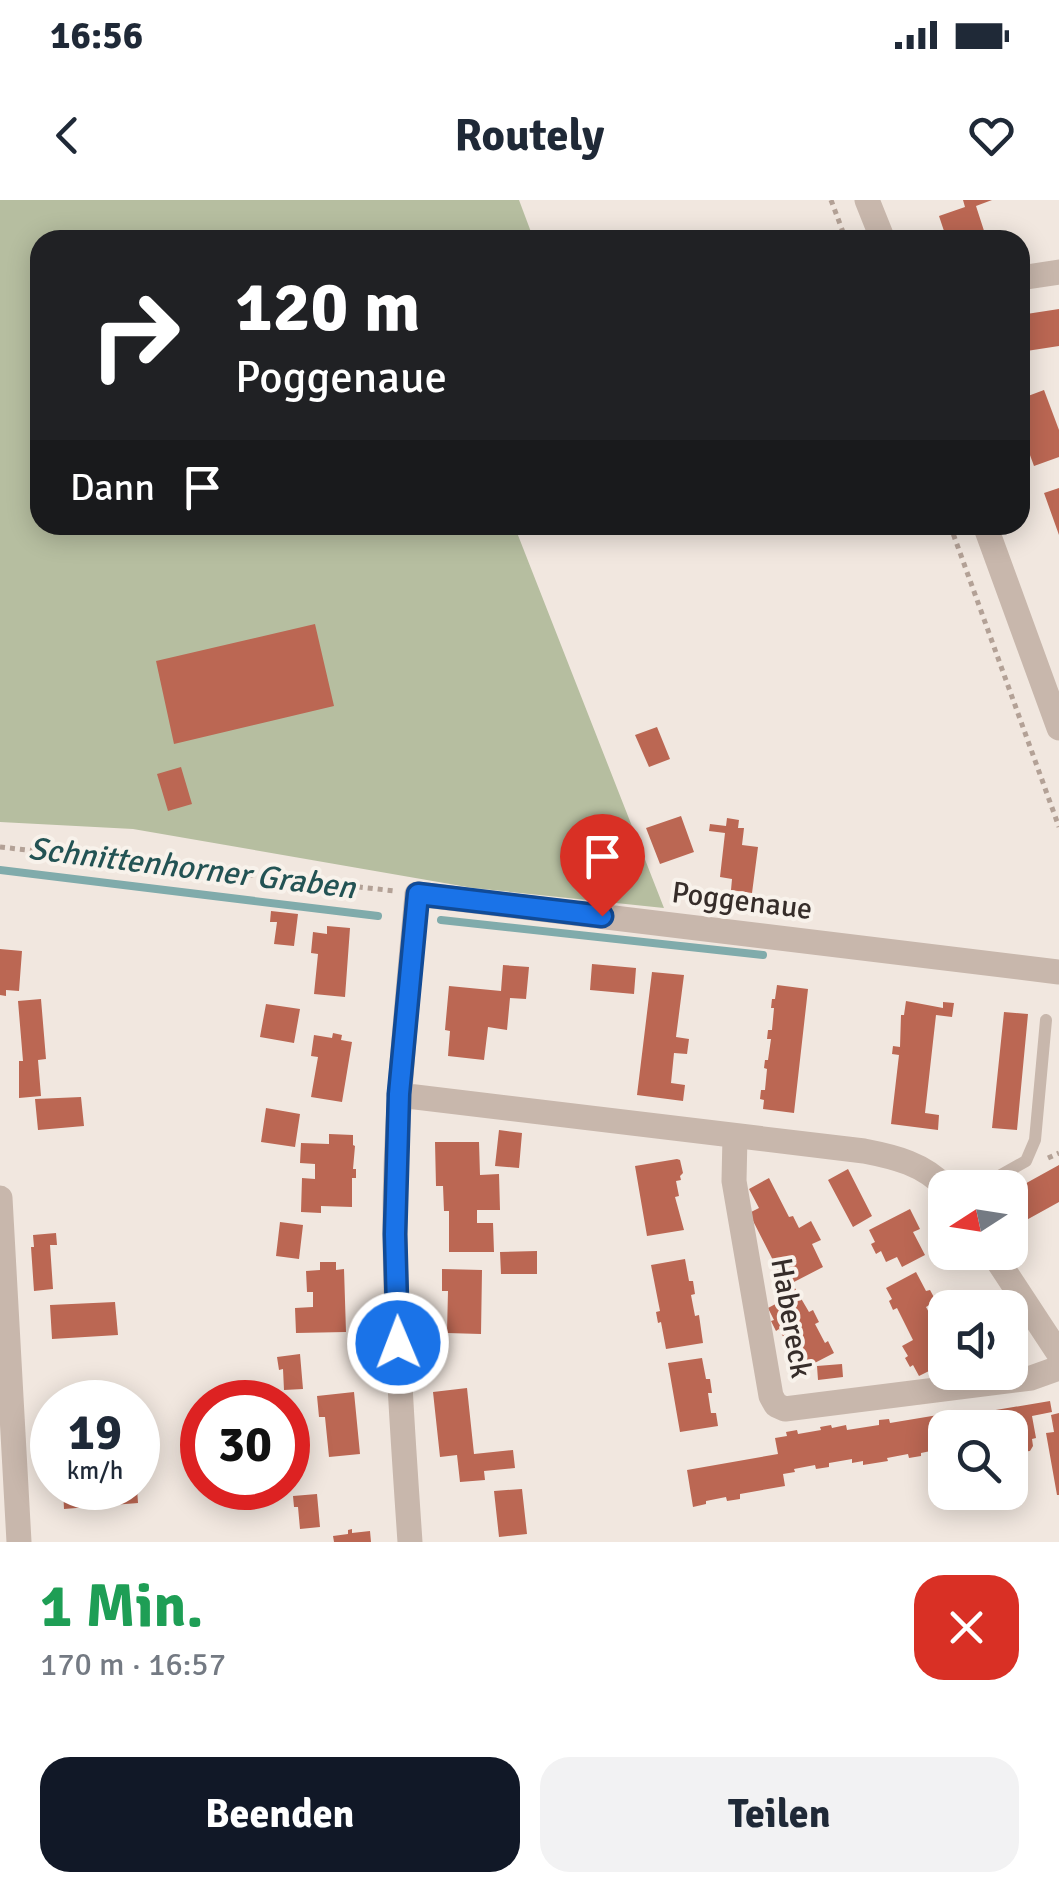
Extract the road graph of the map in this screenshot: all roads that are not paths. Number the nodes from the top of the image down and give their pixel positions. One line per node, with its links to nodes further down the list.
1 (867, 200): 2 (street)
2 (878, 230)
3 (1059, 272): 4 (street)
4 (1030, 276)
5 (989, 535): 6 (street)
6 (1050, 677): 7 (street)
7 (1059, 728)
8 (1059, 972): 10 (street, Poggenaue)
9 (1046, 1020): 12 (lane)
10 (399, 1094): 11 (street); 19 (street)
11 (734, 1136): 13 (street); 17 (street, Habereck)
12 (1009, 1170)
13 (928, 1173)
14 (0, 1198): 18 (street)
15 (1004, 1270): 16 (street)
16 (1059, 1354)
17 (1059, 1368)
18 (18, 1542)
19 (410, 1542)

